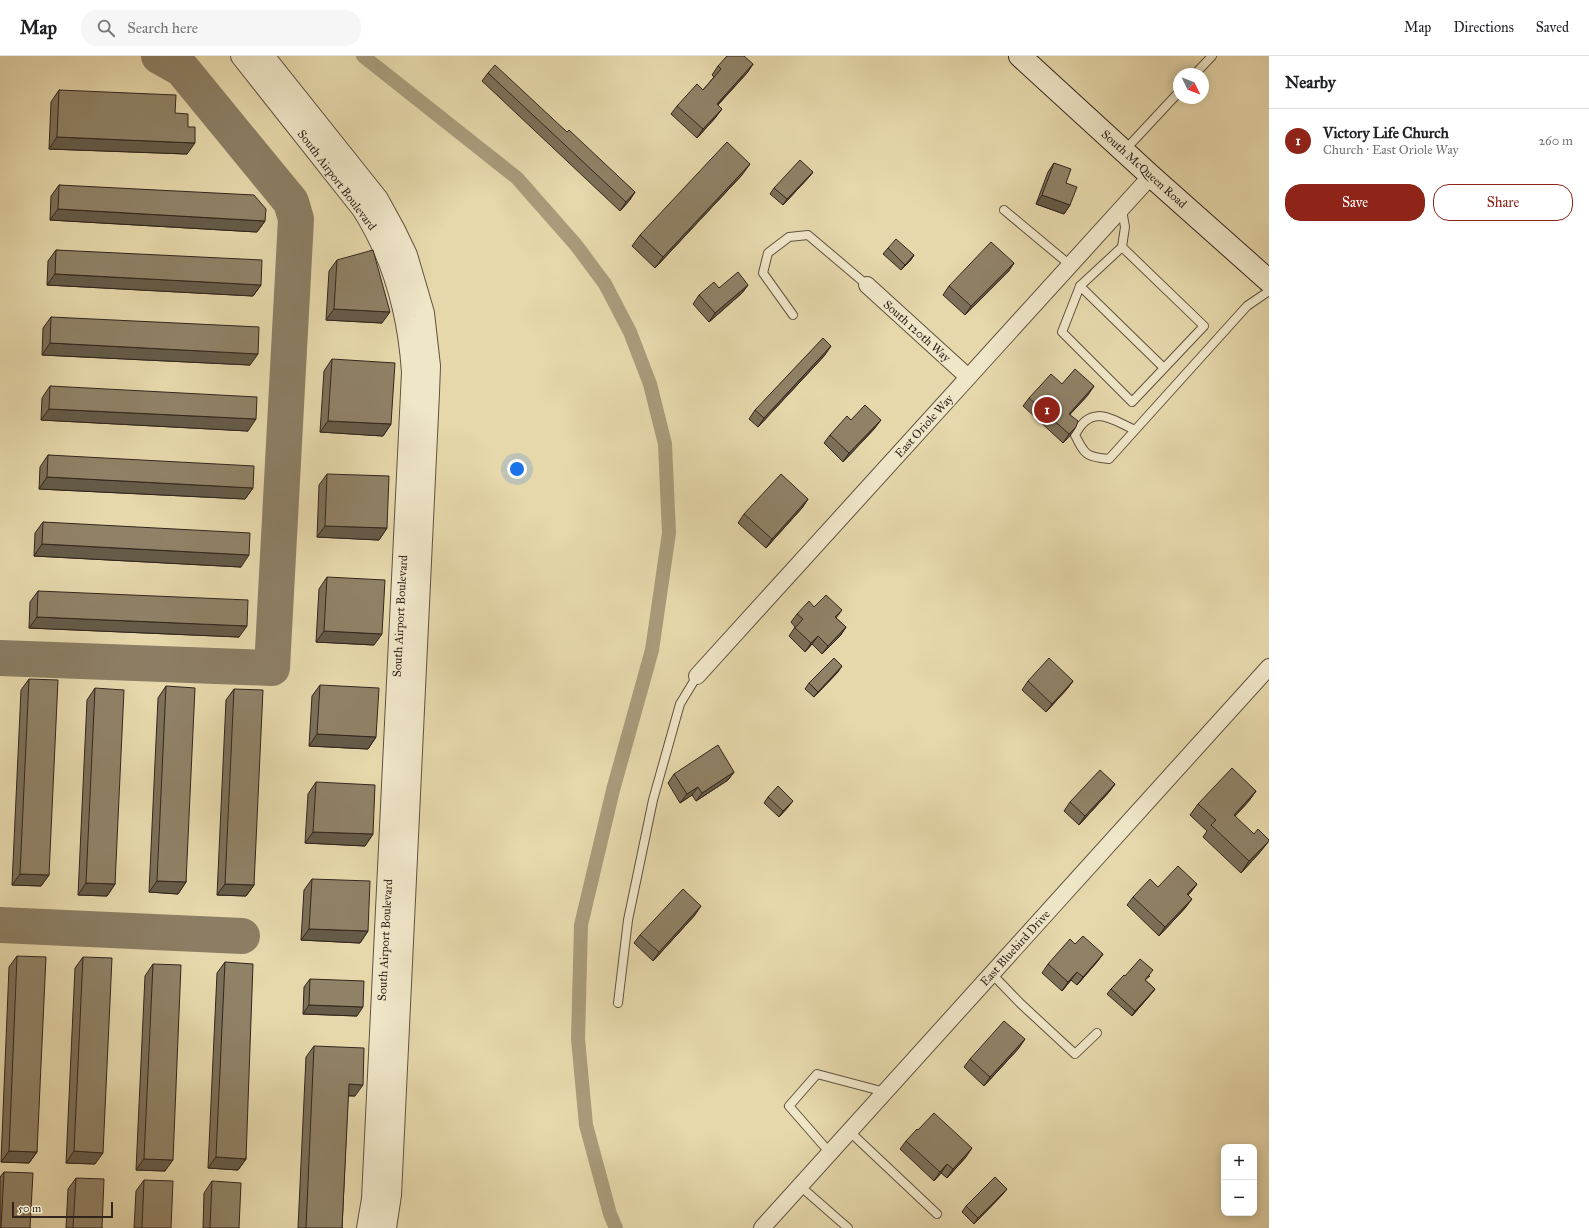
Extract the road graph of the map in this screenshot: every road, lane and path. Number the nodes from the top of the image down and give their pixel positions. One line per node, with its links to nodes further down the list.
1 (241, 56): 7 (street, South Airport Boulevard)
2 (264, 56): 7 (street, South Airport Boulevard)
3 (1020, 56): 8 (main road, South McQueen Road)
4 (1212, 56): 5 (lane)
5 (1201, 68)
6 (1173, 99): 8 (lane)
7 (329, 151): 27 (street, South Airport Boulevard)
8 (1124, 152): 9 (main road, South McQueen Road)
9 (1151, 176): 11 (street, East Oriole Way); 14 (main road, South McQueen Road)
10 (1004, 210): 13 (lane)
11 (1122, 210): 12 (lane); 13 (street, East Oriole Way)
12 (1122, 247): 16 (lane); 19 (lane)
13 (1070, 265): 20 (street, East Oriole Way)
14 (1269, 281)
15 (867, 285): 18 (lane); 20 (street, South 120th Way)
16 (1080, 286): 19 (lane); 19 (lane)
17 (1269, 291): 21 (lane)
18 (793, 315)
19 (1164, 368)
20 (968, 377): 23 (street, East Oriole Way)
21 (1135, 430): 21 (lane)
22 (1269, 667): 24 (street, East Bluebird Drive)
23 (697, 676): 25 (lane)
24 (992, 974): 26 (lane); 28 (street, East Bluebird Drive)
25 (618, 1003)
26 (1097, 1033)
27 (389, 1044): 33 (street, South Airport Boulevard); 34 (street, South Airport Boulevard)
28 (885, 1092): 29 (street, East Bluebird Drive); 30 (lane)
29 (849, 1131): 30 (street, East Bluebird Drive); 32 (lane)
30 (830, 1153): 31 (street, East Bluebird Drive)
31 (800, 1186): 35 (street, East Bluebird Drive); 36 (lane)
32 (937, 1214)
33 (367, 1228)
34 (386, 1228)
35 (762, 1228)
36 (848, 1228)

